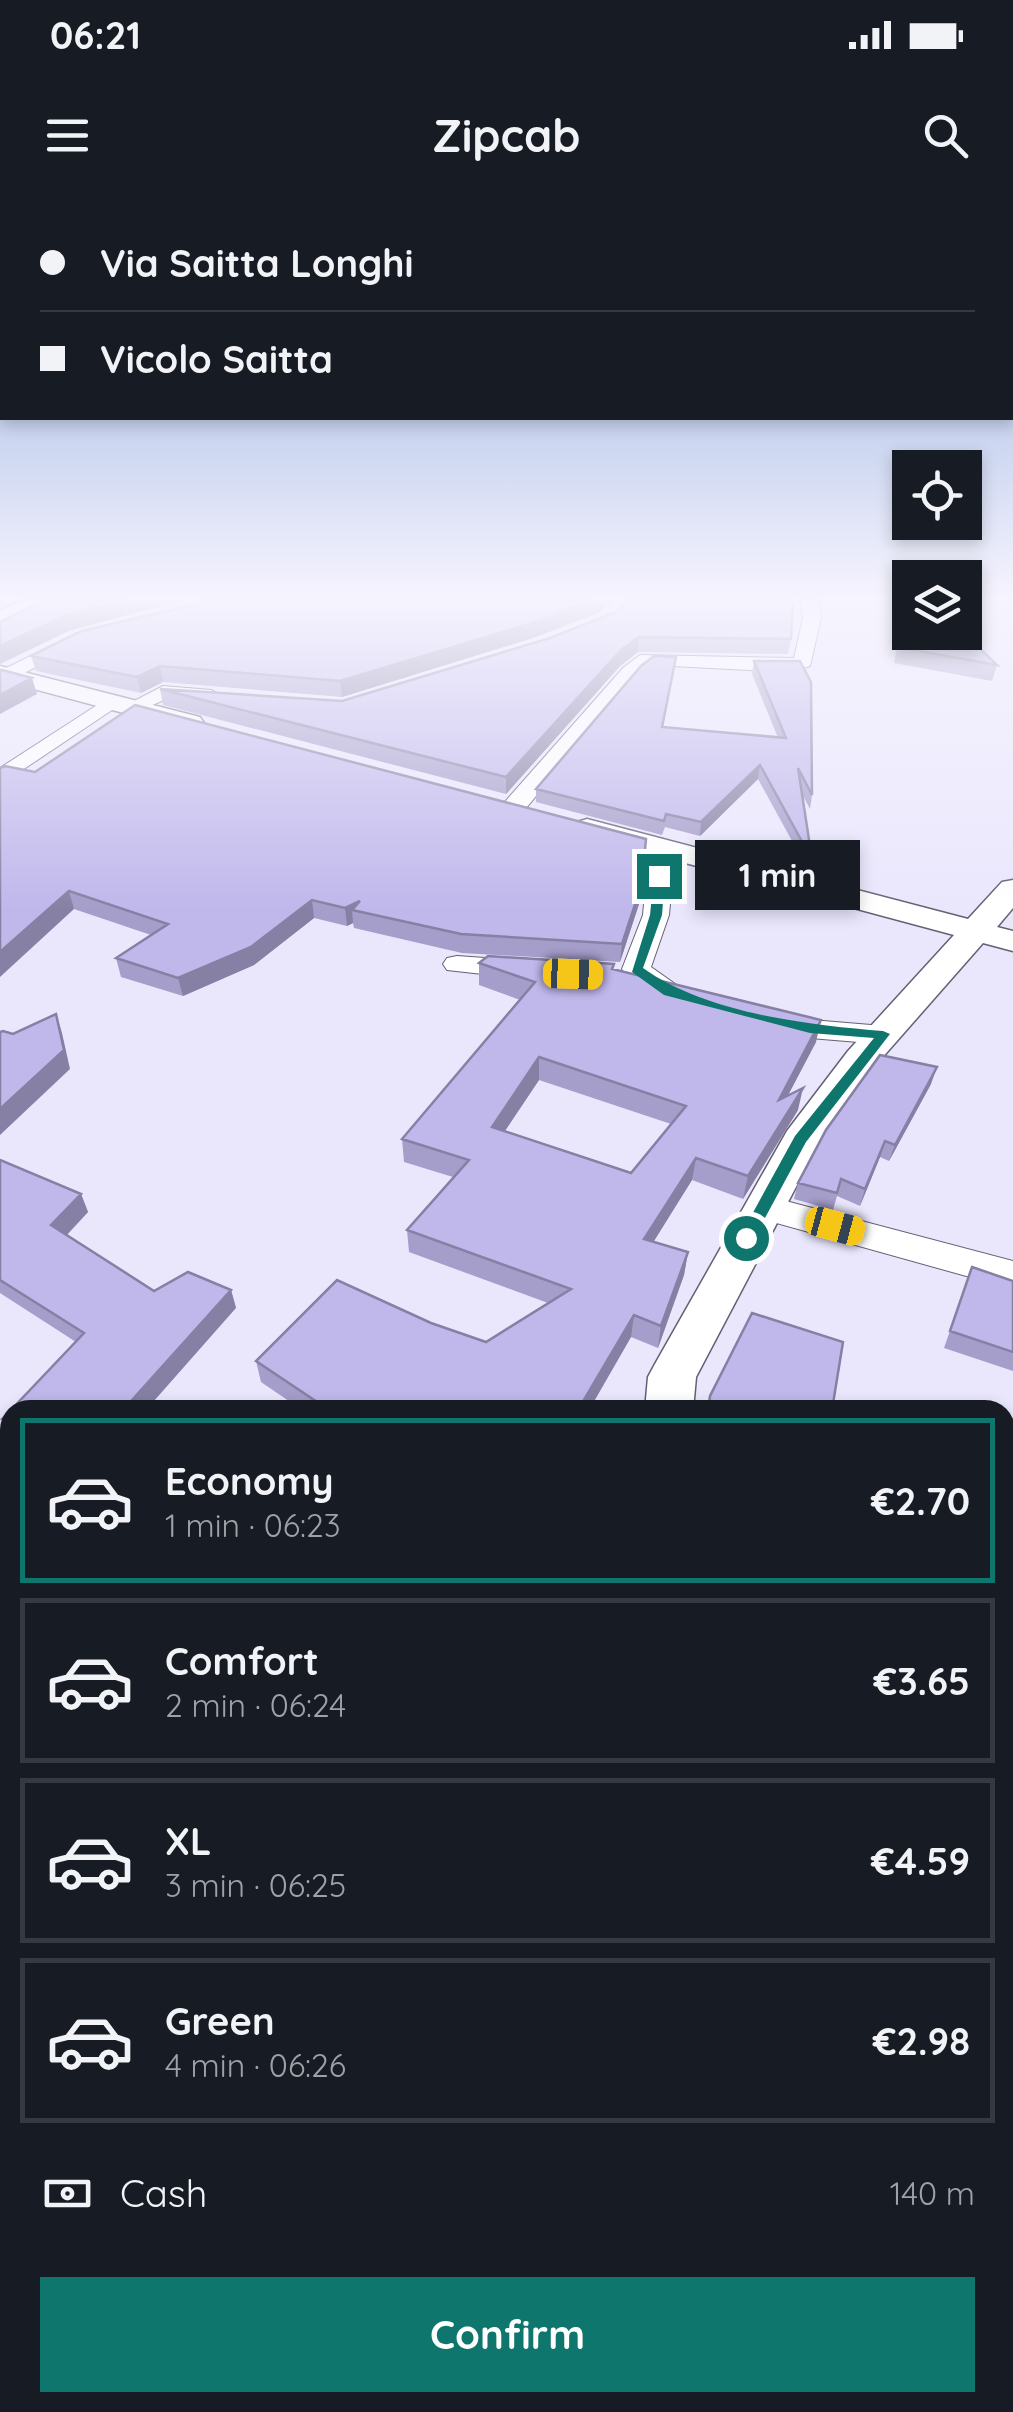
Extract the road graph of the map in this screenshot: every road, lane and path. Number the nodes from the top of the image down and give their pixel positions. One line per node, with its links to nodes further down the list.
1 (115, 703): 4 (street)
2 (128, 703): 4 (street)
3 (600, 703): 7 (street)
4 (122, 705): 5 (street); 6 (street)
5 (227, 733)
6 (0, 778)
7 (503, 806): 8 (street)
8 (662, 848): 10 (street); 14 (street)
9 (1013, 889): 10 (street)
10 (994, 936): 17 (street)
11 (457, 964): 12 (street)
12 (557, 972)
13 (610, 975): 14 (street)
14 (646, 976): 15 (street)
15 (715, 1004)
16 (747, 1012): 17 (street)
17 (883, 1034): 18 (street)
18 (763, 1207): 19 (street); 20 (street)
19 (1013, 1275)
20 (670, 1400)

